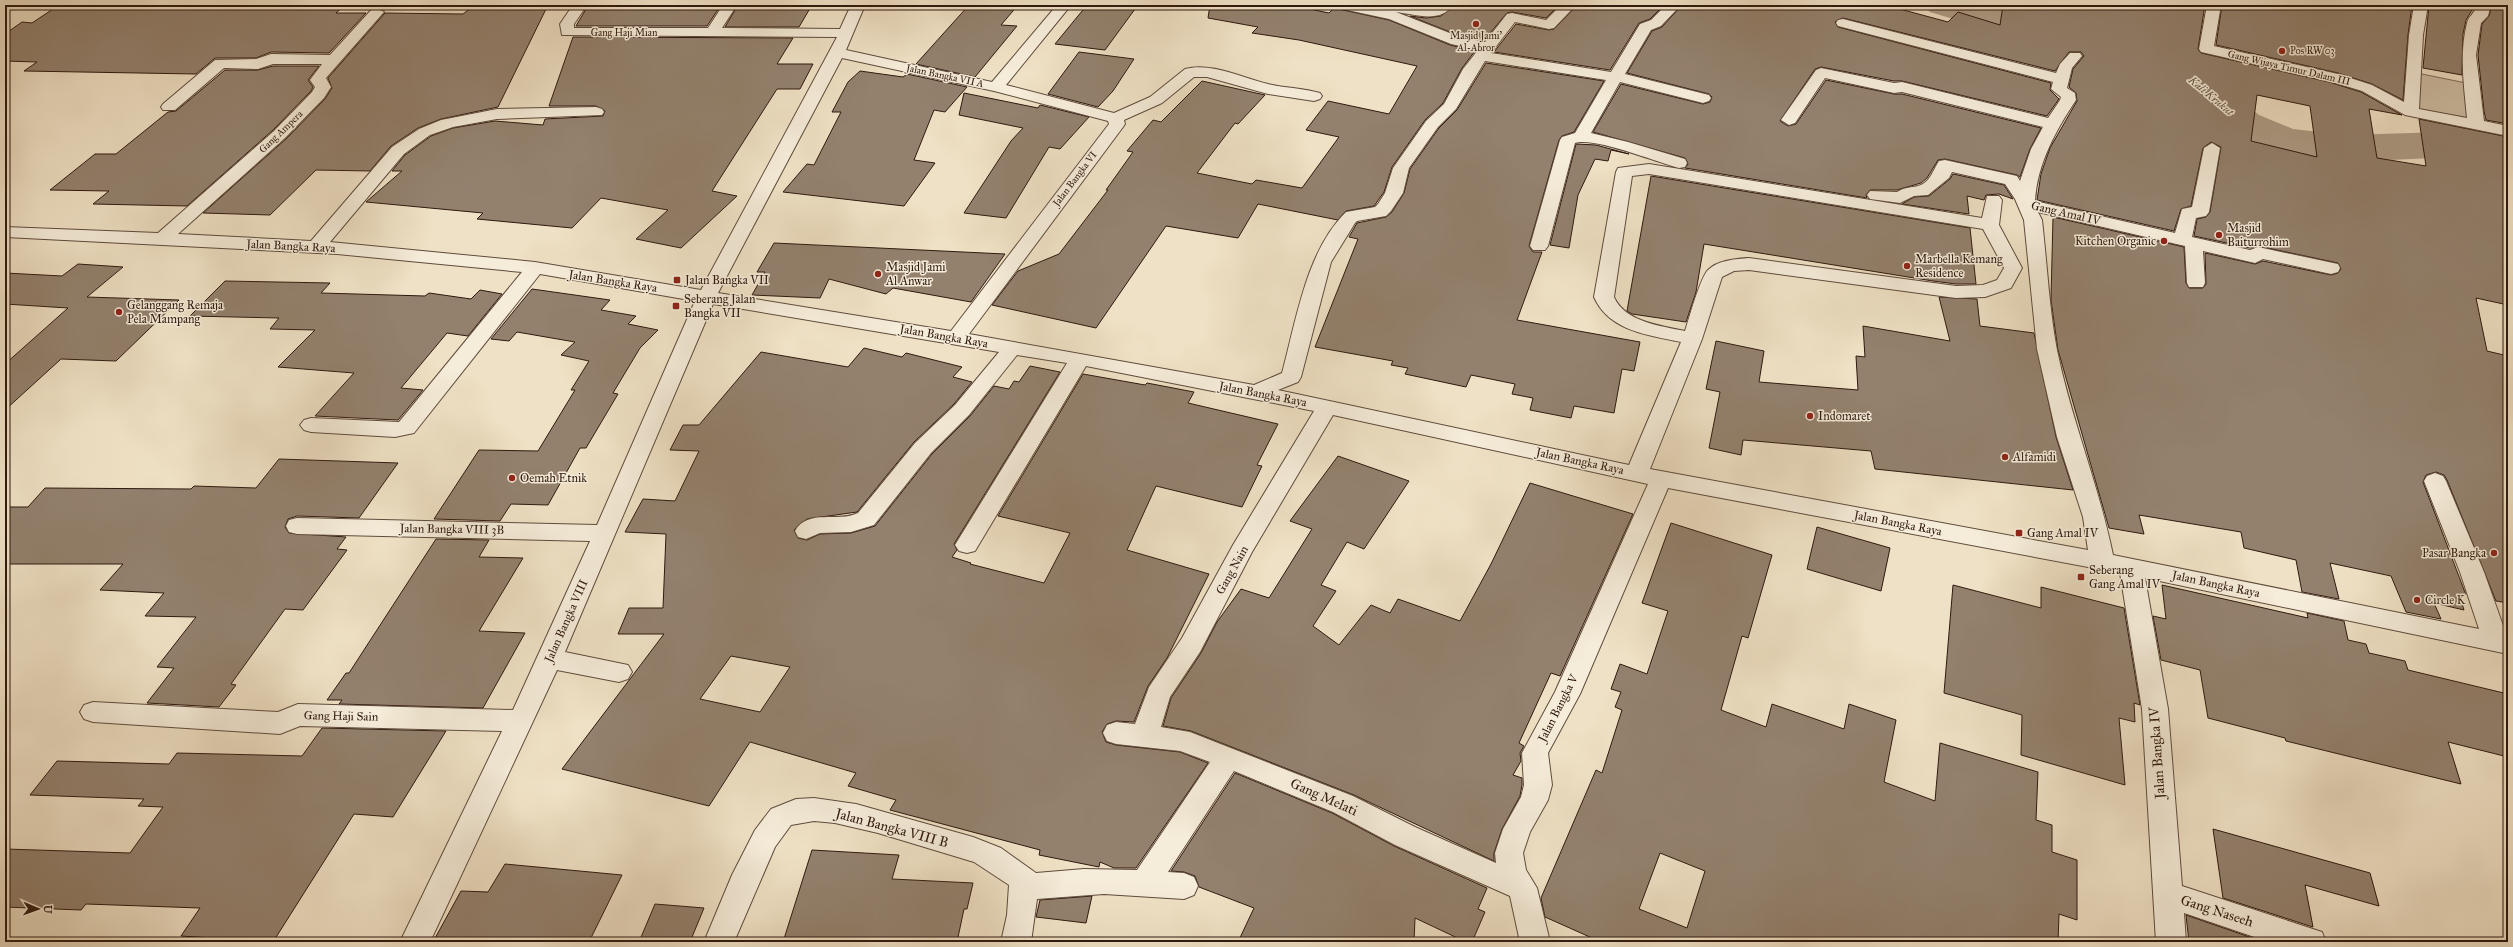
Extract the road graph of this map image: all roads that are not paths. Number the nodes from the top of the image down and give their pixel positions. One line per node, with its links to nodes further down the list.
1 (9, 5): 13 (street)
2 (580, 5): 17 (street, Gang Haji Mian)
3 (730, 5): 17 (street)
4 (858, 5): 18 (street)
5 (1064, 5): 25 (street, Jalan Bangka VII A)
6 (1343, 5): 14 (street)
7 (1446, 5): 14 (street)
8 (1569, 5): 19 (street)
9 (1674, 5): 23 (street)
10 (2214, 5): 30 (street, Gang Wijaya Timur Dalam III)
11 (2421, 5): 30 (street)
12 (2484, 5): 34 (street)
13 (5, 8)
14 (1366, 10): 19 (street)
15 (377, 12): 22 (street, Gang Ampera)
16 (1843, 23): 24 (street)
17 (712, 33): 18 (street)
18 (846, 33): 20 (street)
19 (1485, 51): 23 (street); 54 (street)
20 (837, 53): 25 (street, Jalan Bangka VII A); 49 (street)
21 (2075, 56): 24 (street)
22 (335, 60): 28 (street); 42 (street, Gang Ampera)
23 (1617, 77): 27 (street); 36 (street)
24 (2061, 79): 33 (street)
25 (996, 87): 31 (street)
26 (1314, 96): 31 (street)
27 (1703, 98)
28 (169, 107)
29 (596, 112): 45 (street)
30 (2411, 112): 34 (street)
31 (1115, 118): 50 (street, Jalan Bangka VI)
32 (1789, 120): 33 (street)
33 (2051, 124): 39 (street)
34 (2476, 125): 35 (street)
35 (2508, 132)
36 (1581, 136): 39 (street); 44 (street)
37 (2212, 148): 43 (street)
38 (1993, 200): 40 (street)
39 (2026, 204): 43 (street, Gang Amal IV); 64 (street, Gang Amal IV)
40 (1990, 225): 51 (street); 51 (street)
41 (5, 232): 42 (street, Jalan Bangka Raya)
42 (162, 239): 45 (street, Jalan Bangka Raya)
43 (2189, 241): 47 (street, Gang Amal IV); 48 (street)
44 (1539, 246)
45 (316, 247): 46 (street, Jalan Bangka Raya)
46 (536, 268): 49 (street, Jalan Bangka Raya); 56 (street)
47 (2331, 268)
48 (2196, 283)
49 (707, 296): 50 (street, Jalan Bangka Raya); 62 (street, Jalan Bangka VIII)
50 (956, 338): 52 (street, Jalan Bangka Raya)
51 (1692, 339): 57 (street)
52 (1012, 348): 53 (street, Jalan Bangka Raya); 61 (street)
53 (1080, 359): 54 (street, Jalan Bangka Raya); 63 (street)
54 (1256, 392): 55 (street, Jalan Bangka Raya)
55 (1327, 408): 57 (street, Jalan Bangka Raya); 72 (street, Gang Nain)
56 (311, 425)
57 (1637, 473): 58 (street, Jalan Bangka Raya)
58 (1661, 479): 64 (street, Jalan Bangka Raya); 77 (street, Jalan Bangka V)
59 (2435, 481): 66 (street)
60 (297, 526): 62 (street, Jalan Bangka VIII 3B)
61 (806, 531)
62 (606, 533): 67 (street, Jalan Bangka VIII)
63 (967, 545)
64 (2102, 560): 65 (street, Jalan Bangka Raya)
65 (2131, 566): 66 (street, Jalan Bangka Raya); 78 (street, Jalan Bangka IV)
66 (2502, 643)
67 (550, 659): 68 (street); 70 (street, Jalan Bangka VIII)
68 (619, 672)
69 (93, 712): 70 (street, Gang Haji Sain)
70 (520, 721): 79 (street, Jalan Bangka VIII)
71 (1116, 733): 72 (street, Gang Melati)
72 (1144, 735): 73 (street, Gang Melati)
73 (1228, 758): 74 (street); 77 (street, Gang Melati)
74 (1144, 883): 75 (street); 76 (street)
75 (1184, 886)
76 (1023, 888): 80 (street, Jalan Bangka VIII B); 81 (street)
77 (1523, 888): 82 (street, Jalan Bangka V)
78 (2168, 895): 83 (street, Jalan Bangka IV); 84 (street, Gang Naseeh)
79 (415, 942)
80 (719, 942)
81 (1016, 942)
82 (1535, 942)
83 (2171, 942)
84 (2312, 942)

